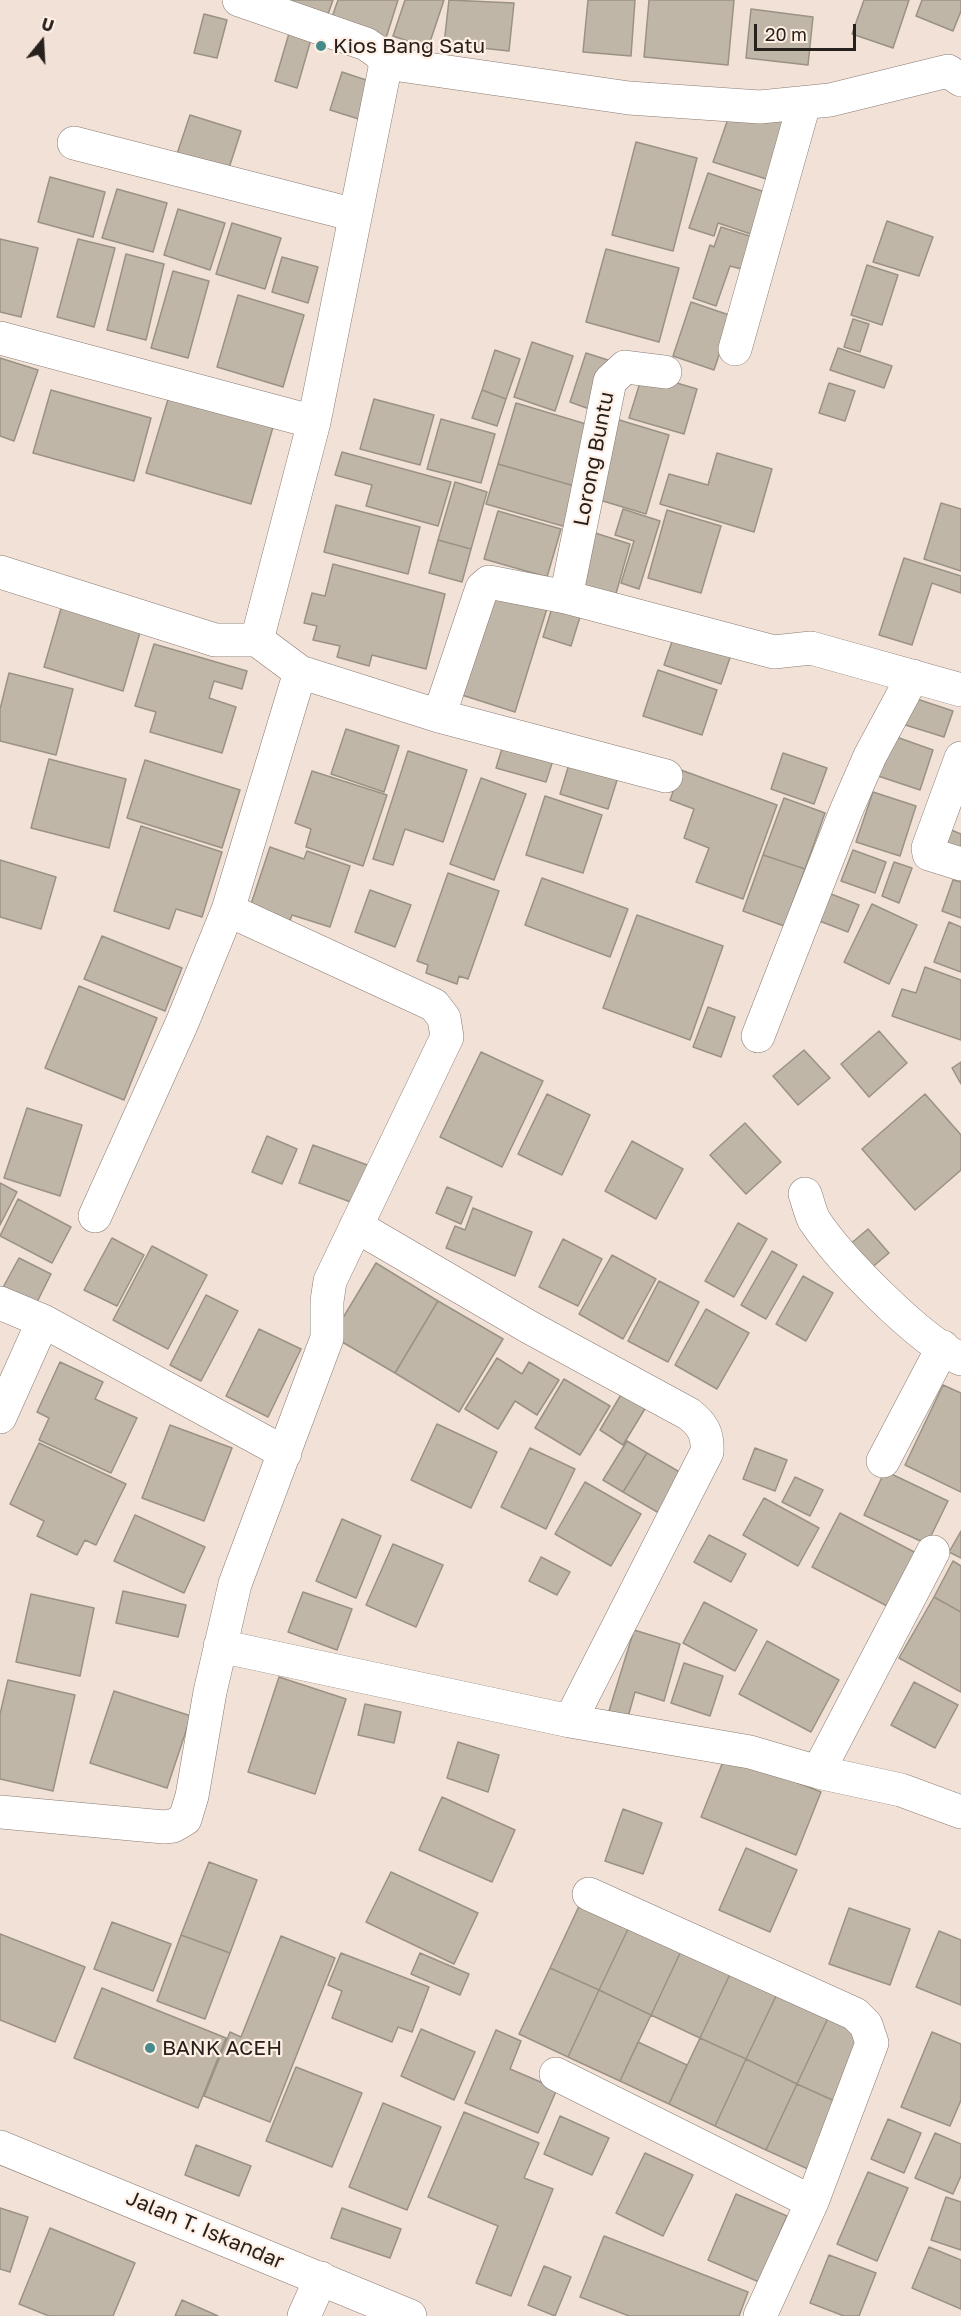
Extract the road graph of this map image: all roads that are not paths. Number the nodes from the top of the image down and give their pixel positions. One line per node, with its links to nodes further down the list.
1 (238, 0): 2 (street)
2 (386, 63): 4 (street); 6 (street)
3 (961, 80): 4 (street)
4 (804, 104): 8 (street)
5 (74, 143): 6 (street)
6 (355, 215): 10 (street)
7 (0, 339): 10 (street)
8 (735, 349)
9 (665, 372): 12 (street, Lorong Buntu)
10 (314, 422): 13 (street)
11 (0, 572): 13 (street)
12 (566, 597): 15 (street); 17 (street)
13 (257, 640): 14 (street)
14 (300, 672): 17 (street); 21 (street)
15 (914, 676): 16 (street); 22 (street)
16 (961, 690)
17 (439, 716): 19 (street)
18 (961, 758): 20 (street)
19 (666, 776)
20 (961, 864)
21 (228, 910): 24 (street); 25 (street)
22 (758, 1036)
23 (805, 1194): 28 (street)
24 (95, 1216)
25 (356, 1227): 30 (street); 34 (street)
26 (0, 1303): 27 (street)
27 (43, 1321): 29 (street); 30 (street)
28 (952, 1353): 31 (street)
29 (0, 1417)
30 (285, 1453): 33 (street)
31 (884, 1461)
32 (933, 1552): 35 (street)
33 (220, 1646): 34 (street); 36 (street)
34 (570, 1721): 35 (street)
35 (818, 1772): 37 (street)
36 (0, 1812)
37 (961, 1812)
38 (589, 1894): 41 (street)
39 (556, 2074): 41 (street)
40 (0, 2147): 42 (street, Jalan T. Iskandar)
41 (812, 2202): 45 (street)
42 (321, 2278): 43 (street); 44 (street, Jalan T. Iskandar)
43 (304, 2316)
44 (410, 2316)
45 (760, 2316)

